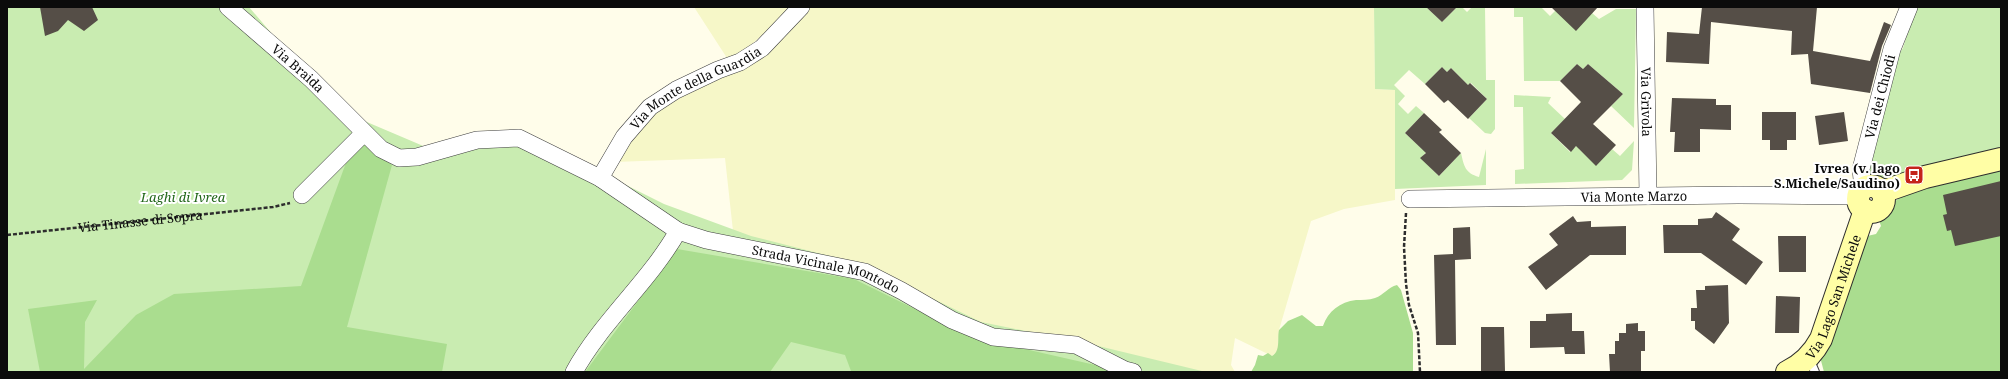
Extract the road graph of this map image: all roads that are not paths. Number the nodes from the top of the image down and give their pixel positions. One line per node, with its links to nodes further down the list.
1 (228, 7): 5 (street, Via Braida)
2 (801, 7): 7 (street, Via Monte della Guardia)
3 (1645, 7): 9 (street, Via Grivola)
4 (1909, 7): 10 (street, Via dei Chiodi)
5 (364, 133): 7 (street, Via Braida); 8 (street)
6 (2001, 159): 10 (main road)
7 (600, 178): 12 (street, Strada Vicinale Montodo)
8 (302, 195)
9 (1648, 196): 10 (street, Via Monte Marzo); 11 (street, Via Monte Marzo)
10 (1867, 197): 13 (main road, Via Lago San Michele)
11 (1410, 199)
12 (678, 231): 14 (street); 15 (street, Strada Vicinale Montodo)
13 (1812, 365): 16 (main road, Via Lago San Michele)
14 (574, 372)
15 (1133, 372)
16 (1787, 372)

